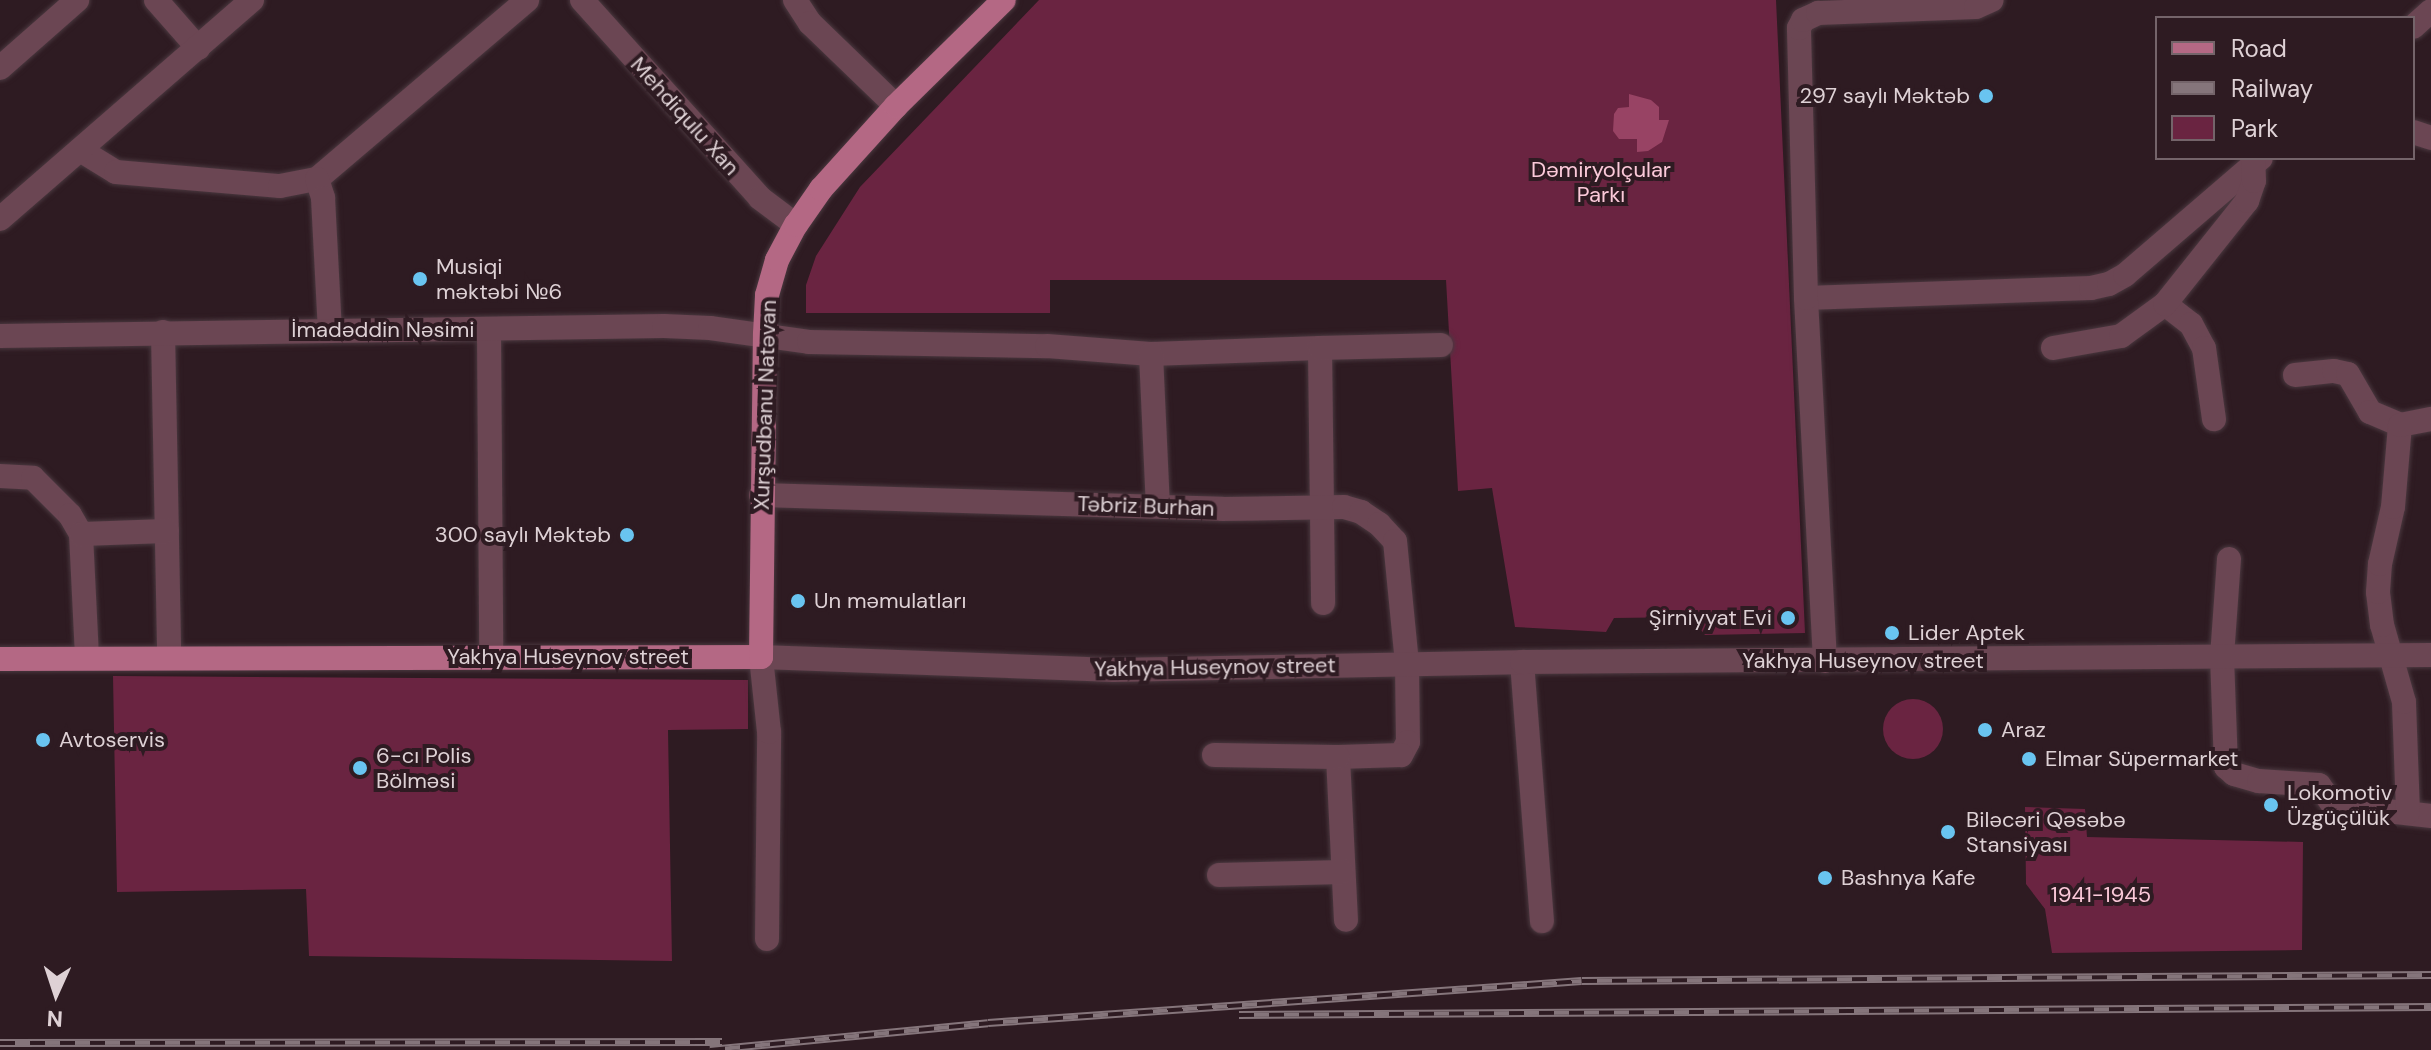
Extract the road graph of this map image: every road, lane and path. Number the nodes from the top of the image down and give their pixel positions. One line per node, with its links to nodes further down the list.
1 (77, 0): 13 (street)
2 (156, 0): 12 (street)
3 (252, 0): 12 (street)
4 (527, 0): 17 (street)
5 (582, 0): 19 (street, Mehdiqulu Xan)
6 (795, 0): 14 (street)
7 (1004, 0): 14 (main road, Xurşudbanu Natəvan)
8 (1992, 0): 9 (street)
9 (1889, 5): 20 (street)
10 (2431, 11): 11 (street)
11 (2415, 25)
12 (198, 48): 15 (street)
13 (0, 68)
14 (896, 106): 19 (main road, Xurşudbanu Natəvan)
15 (80, 150): 17 (street); 18 (street)
16 (2256, 160): 20 (street); 21 (street)
17 (317, 179): 22 (street)
18 (0, 219)
19 (796, 225): 25 (main road, Xurşudbanu Natəvan)
20 (1806, 298): 51 (street)
21 (2165, 304): 29 (street); 32 (street)
22 (330, 330): 23 (street, İmadəddin Nəsimi); 24 (street, İmadəddin Nəsimi)
23 (489, 330): 25 (street, İmadəddin Nəsimi); 45 (street)
24 (163, 332): 26 (street, İmadəddin Nəsimi); 39 (street)
25 (765, 334): 30 (street, İmadəddin Nəsimi); 36 (main road, Xurşudbanu Natəvan)
26 (0, 336)
27 (1441, 345): 28 (street, İmadəddin Nəsimi)
28 (1320, 348): 30 (street, İmadəddin Nəsimi); 38 (street)
29 (2053, 348)
30 (1151, 354): 37 (street)
31 (2295, 375): 34 (street)
32 (2214, 419)
33 (2431, 419): 34 (street)
34 (2400, 425): 43 (street)
35 (0, 476): 40 (street)
36 (761, 495): 37 (street, Təbriz Burhan); 47 (main road, Xurşudbanu Natəvan)
37 (1158, 506): 38 (street, Təbriz Burhan)
38 (1322, 507): 42 (street); 53 (street, Təbriz Burhan)
39 (167, 531): 40 (street); 46 (street)
40 (81, 534): 49 (street)
41 (2229, 559): 48 (street)
42 (1323, 603)
43 (2393, 655): 44 (street, Yakhya Huseynov street); 48 (street, Yakhya Huseynov street); 56 (street)
44 (2431, 655)
45 (491, 656): 46 (main road, Yakhya Huseynov street); 47 (main road, Yakhya Huseynov street)
46 (169, 657): 49 (main road, Yakhya Huseynov street)
47 (761, 657): 53 (street, Yakhya Huseynov street); 61 (street)
48 (2222, 657): 51 (street, Yakhya Huseynov street); 56 (street)
49 (87, 658): 50 (main road, Yakhya Huseynov street)
50 (0, 659)
51 (1825, 661): 52 (street, Yakhya Huseynov street)
52 (1522, 662): 53 (street, Yakhya Huseynov street); 60 (street)
53 (1407, 664): 55 (street, Təbriz Burhan)
54 (1214, 755): 55 (street)
55 (1338, 757): 57 (street)
56 (2420, 814)
57 (1342, 872): 58 (street); 59 (street)
58 (1219, 875)
59 (1346, 920)
60 (1542, 921)
61 (767, 939)

